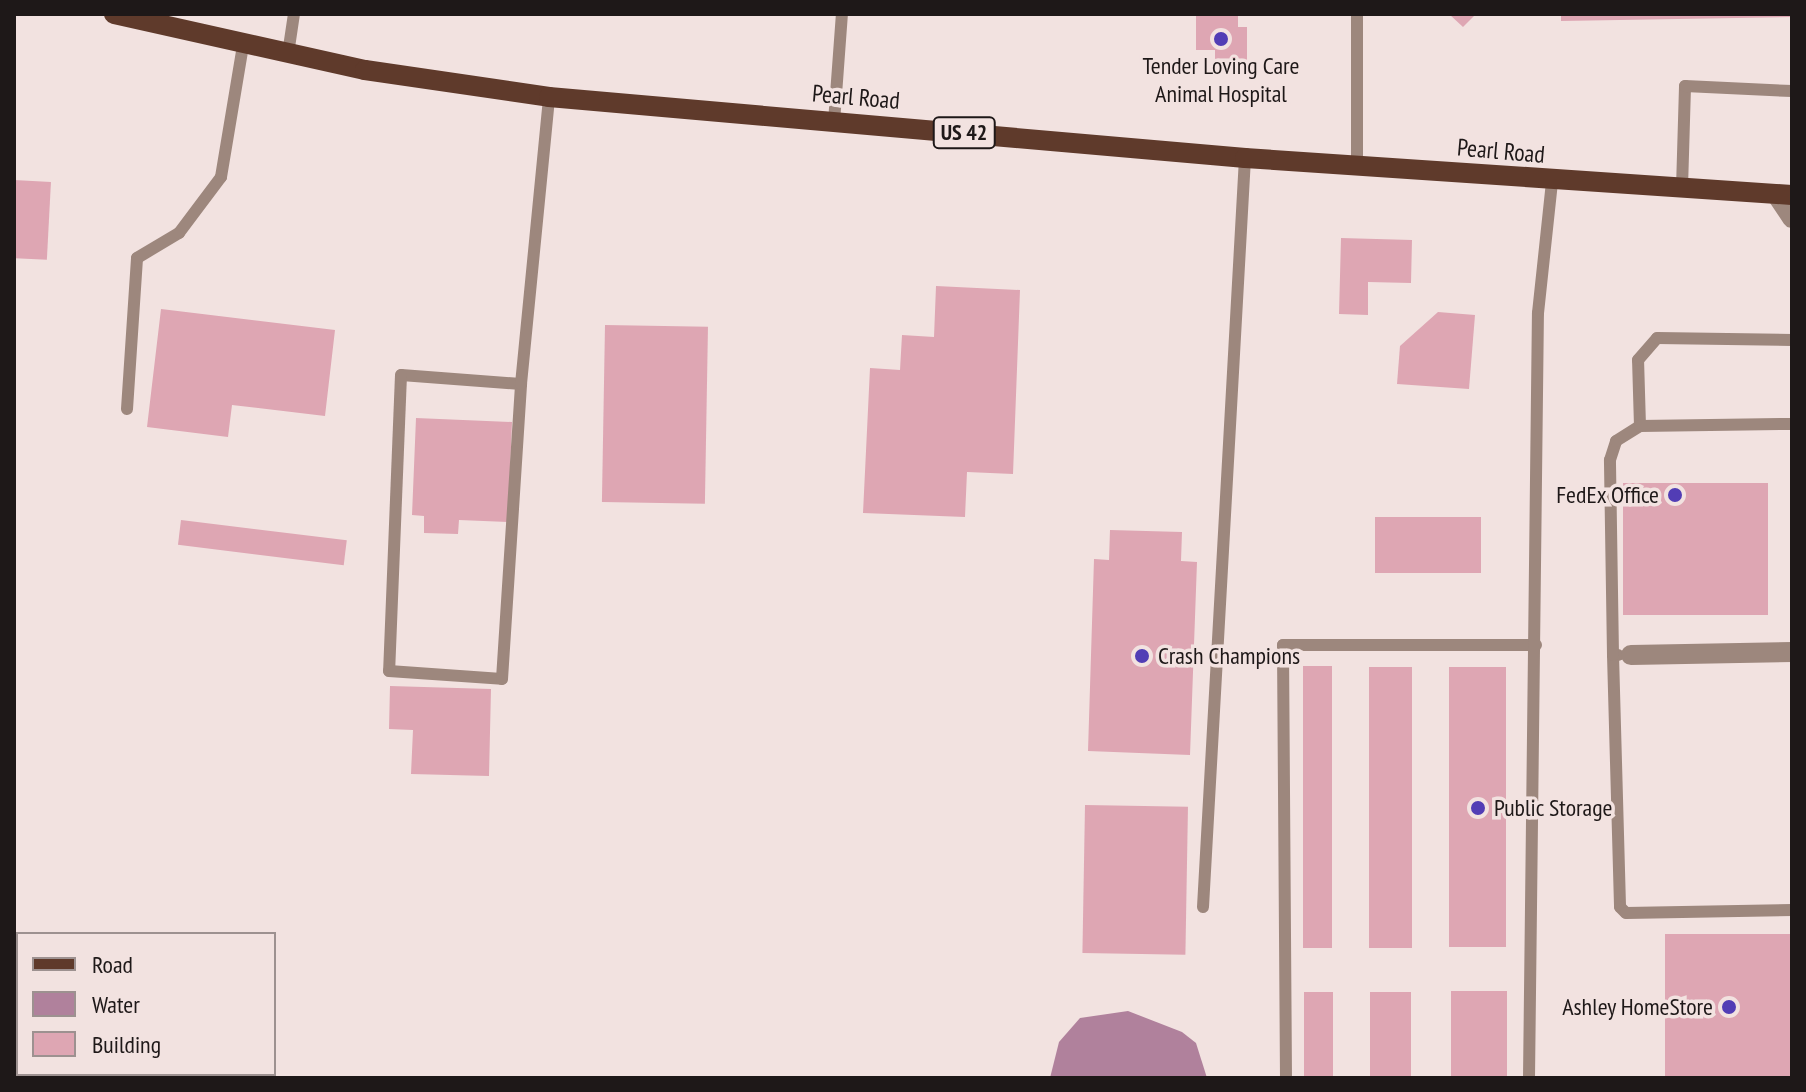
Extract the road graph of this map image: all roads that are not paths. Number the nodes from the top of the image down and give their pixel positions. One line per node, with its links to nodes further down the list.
1 (114, 14): 5 (main road, Pearl Road / US 42)
2 (294, 14): 6 (lane)
3 (842, 14): 9 (lane)
4 (1357, 14): 11 (lane)
5 (243, 45): 6 (main road, Pearl Road / US 42); 18 (lane)
6 (288, 54): 8 (main road, Pearl Road / US 42)
7 (1792, 91): 13 (lane)
8 (549, 97): 9 (main road, Pearl Road / US 42); 17 (lane)
9 (834, 122): 10 (main road, Pearl Road / US 42)
10 (1245, 158): 11 (main road, Pearl Road / US 42); 24 (lane)
11 (1357, 166): 12 (main road, Pearl Road / US 42)
12 (1552, 181): 13 (main road, Pearl Road / US 42); 21 (lane)
13 (1682, 188): 14 (main road, Pearl Road / US 42)
14 (1784, 195): 15 (street)
15 (1792, 218)
16 (1792, 340): 20 (lane)
17 (521, 384): 17 (lane)
18 (127, 409)
19 (1792, 424): 20 (lane)
20 (1640, 426): 23 (lane)
21 (1536, 645): 26 (lane); 27 (lane)
22 (1792, 652): 23 (street)
23 (1622, 655): 25 (lane)
24 (1203, 907)
25 (1792, 910)
26 (1286, 1078)
27 (1529, 1078)

